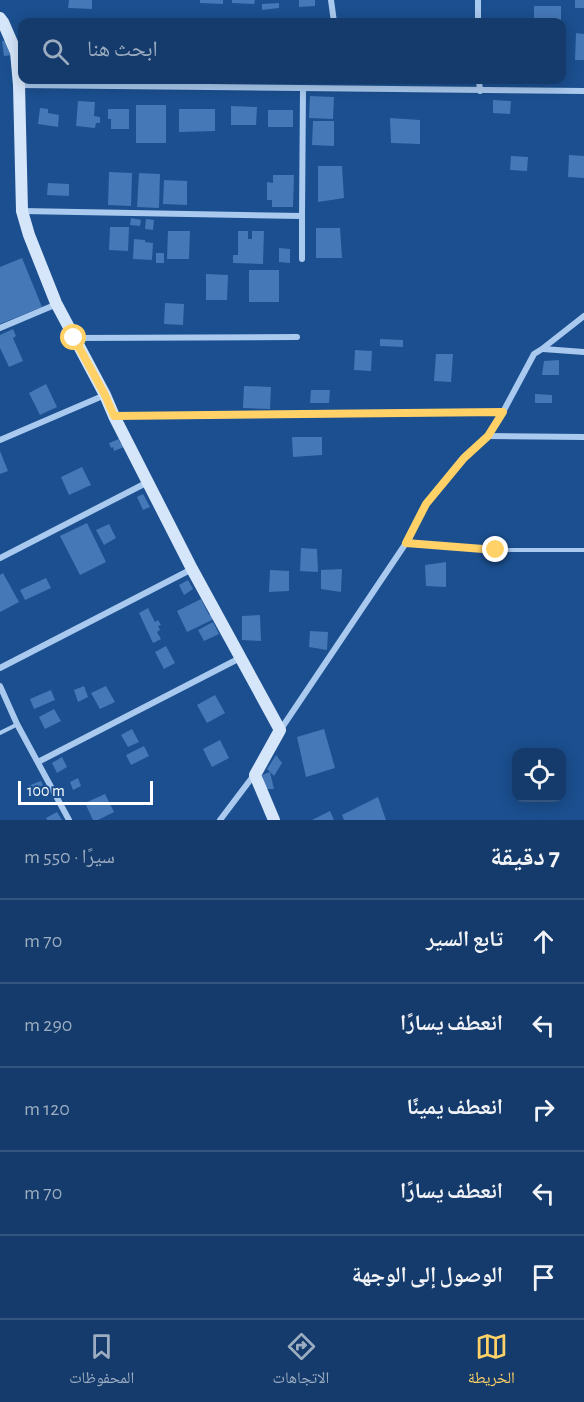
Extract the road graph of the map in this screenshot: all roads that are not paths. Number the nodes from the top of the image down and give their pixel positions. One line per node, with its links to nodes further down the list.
1 (331, 0): 4 (street)
2 (478, 0): 5 (street)
3 (0, 18): 6 (street)
4 (333, 18)
5 (478, 18)
6 (18, 69)
7 (343, 84): 11 (street)
8 (479, 84): 12 (street)
9 (20, 86): 10 (street); 14 (street)
10 (303, 89): 11 (street); 15 (street)
11 (344, 89): 12 (street)
12 (480, 91): 13 (street)
13 (584, 92)
14 (22, 211): 15 (street); 17 (street)
15 (302, 216): 16 (street)
16 (302, 259)
17 (57, 304): 19 (street); 21 (street)
18 (584, 316): 22 (street)
19 (0, 328)
20 (297, 337): 21 (street)
21 (74, 338): 24 (street)
22 (542, 349): 23 (street); 25 (street)
23 (584, 352)
24 (105, 395): 26 (street); 29 (street)
25 (503, 412): 26 (street); 27 (street)
26 (114, 416): 30 (street)
27 (488, 436): 28 (street); 31 (street)
28 (584, 437)
29 (0, 440)
30 (147, 482): 33 (street); 34 (street)
31 (406, 543): 32 (lane); 39 (street)
32 (584, 549)
33 (0, 558)
34 (192, 569): 35 (street); 36 (street)
35 (240, 658): 39 (street); 41 (street)
36 (0, 668)
37 (0, 686): 38 (street)
38 (17, 724): 40 (lane); 41 (street)
39 (280, 730): 42 (street)
40 (0, 733)
41 (38, 762): 43 (street)
42 (255, 775): 44 (street); 45 (street)
43 (69, 820)
44 (220, 820)
45 (274, 820)

